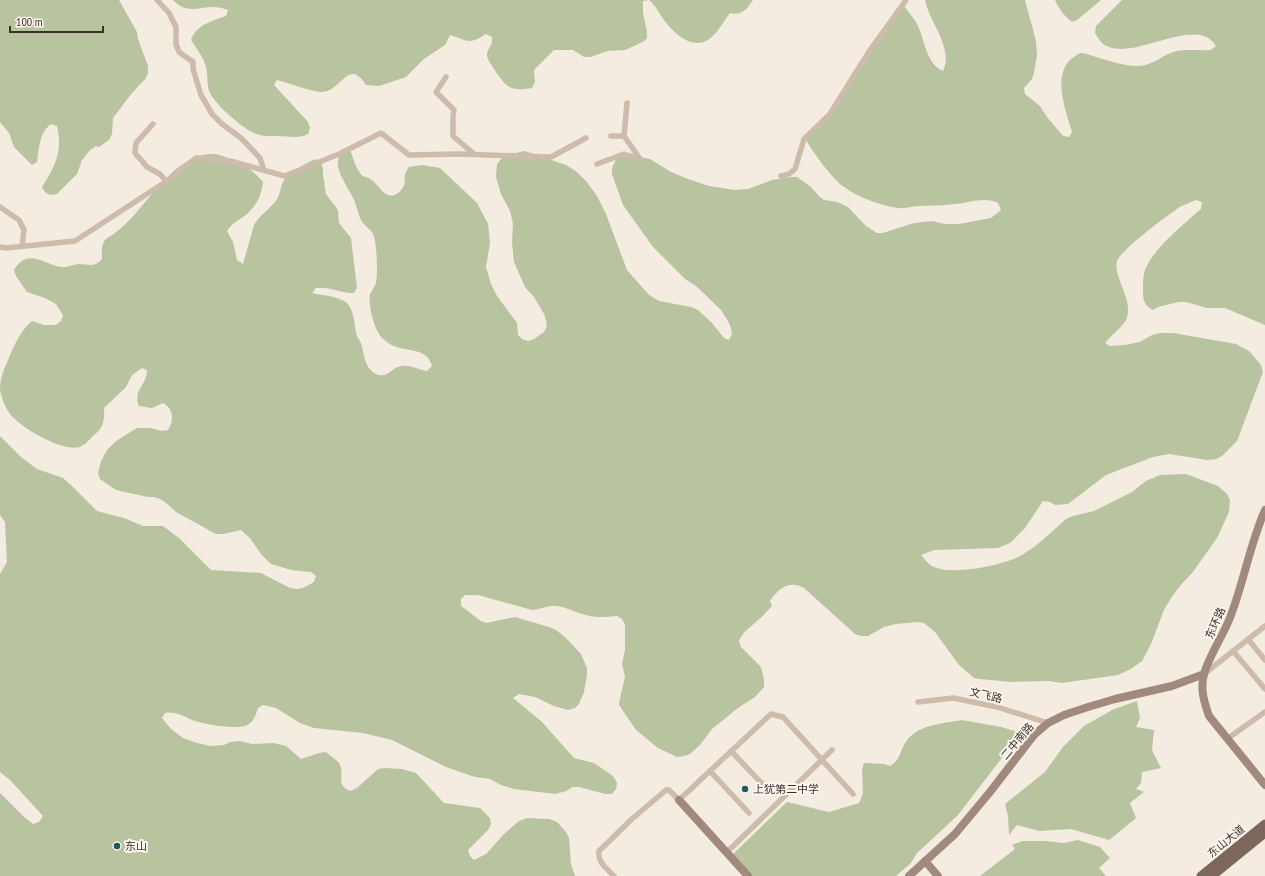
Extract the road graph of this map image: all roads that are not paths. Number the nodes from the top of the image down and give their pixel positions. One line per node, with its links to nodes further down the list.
1 (157, 0): 11 (street)
2 (906, 0): 12 (street)
3 (446, 77): 9 (street)
4 (627, 103): 7 (street)
5 (153, 124): 13 (street)
6 (611, 136): 7 (street)
7 (624, 136): 10 (street)
8 (586, 138): 9 (street)
9 (474, 154): 11 (street)
10 (597, 164)
11 (264, 170): 13 (street)
12 (781, 176)
13 (166, 181): 15 (street)
14 (0, 207): 15 (street)
15 (22, 246): 16 (street)
16 (0, 247)
17 (1264, 516): 22 (street, 东环路)
18 (1264, 629): 19 (street)
19 (1248, 639): 20 (street); 21 (street)
20 (1233, 651): 22 (street); 23 (street)
21 (1265, 660)
22 (1204, 674): 26 (street, 二中南路); 27 (street, 东环路)
23 (1265, 689)
24 (918, 702): 26 (street, 文飞路)
25 (1265, 712): 27 (street)
26 (1048, 723): 40 (street, 二中南路)
27 (1228, 739): 32 (street, 东环路)
28 (832, 750): 30 (street)
29 (732, 751): 30 (street); 31 (street); 33 (street)
30 (822, 760): 34 (street); 39 (street)
31 (710, 771): 35 (street); 36 (street)
32 (1265, 784)
33 (770, 792)
34 (853, 794)
35 (679, 800): 39 (street); 41 (street)
36 (749, 813)
37 (1265, 824): 45 (main road, 东山大道)
38 (1265, 833): 46 (main road, 东山大道)
39 (726, 853): 42 (street)
40 (925, 861): 43 (street, 二中南路); 44 (street)
41 (614, 876)
42 (748, 876)
43 (909, 876)
44 (938, 876)
45 (1201, 876)
46 (1212, 876)

